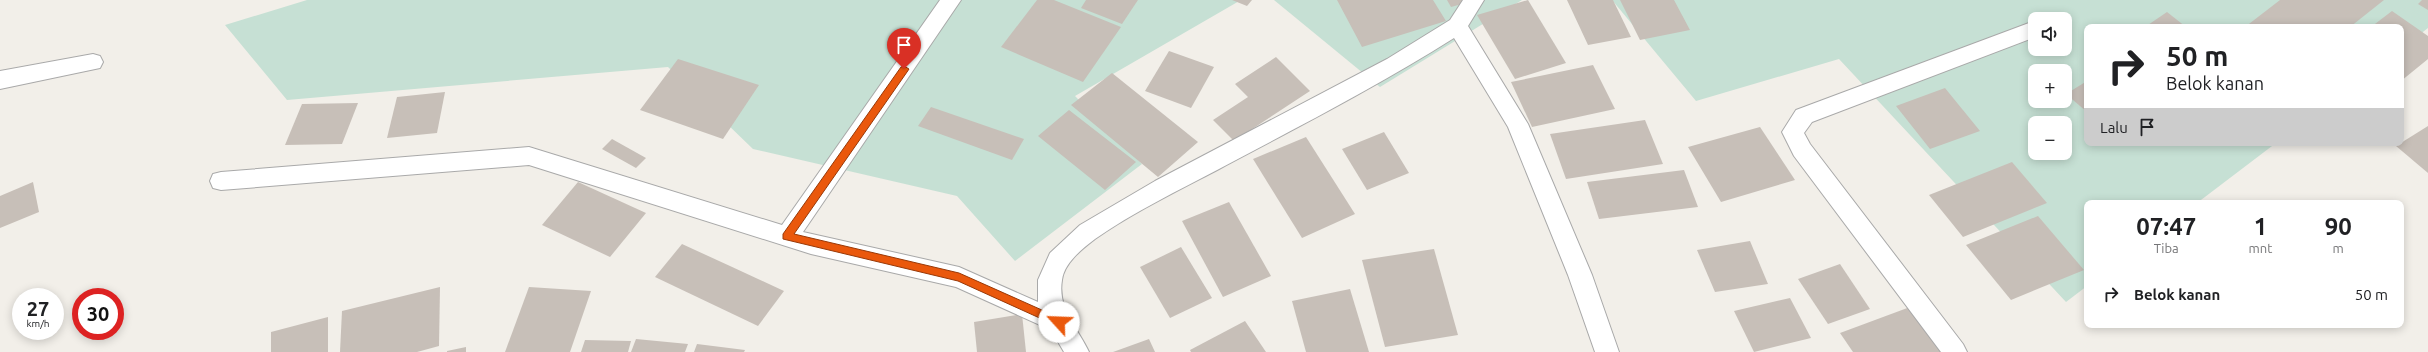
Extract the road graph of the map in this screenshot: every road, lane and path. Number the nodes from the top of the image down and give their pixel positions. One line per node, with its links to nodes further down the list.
1 (951, 0): 8 (street)
2 (1474, 0): 3 (street)
3 (1457, 26): 9 (street); 11 (street)
4 (2028, 31): 12 (street)
5 (93, 62): 6 (street)
6 (0, 80)
7 (221, 181): 8 (street)
8 (787, 236): 9 (street)
9 (1059, 322): 10 (street)
10 (1077, 352)
11 (1607, 352)
12 (1955, 352)

